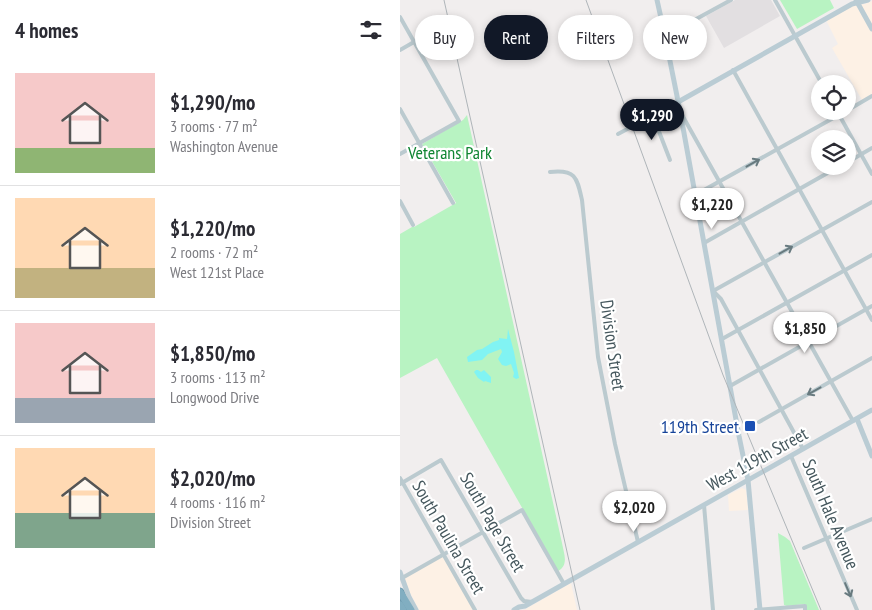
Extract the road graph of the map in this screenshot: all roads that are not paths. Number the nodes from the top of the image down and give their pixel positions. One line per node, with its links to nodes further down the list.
1 (657, 0): 6 (main road)
2 (731, 0): 7 (street)
3 (775, 0): 10 (street)
4 (868, 0): 5 (main road)
5 (856, 1): 9 (main road); 10 (main road)
6 (660, 15)
7 (704, 15)
8 (400, 17): 11 (street)
9 (872, 29)
10 (795, 35): 14 (main road); 15 (street)
11 (414, 42): 12 (street); 25 (street)
12 (400, 50)
13 (670, 60): 17 (main road)
14 (733, 70): 17 (main road); 27 (street)
15 (817, 75)
16 (872, 96): 18 (street)
17 (678, 102): 20 (main road); 21 (street)
18 (856, 106)
19 (400, 109): 25 (street)
20 (680, 111): 35 (street); 37 (main road)
21 (653, 116): 24 (street); 31 (street)
22 (826, 120): 27 (street)
23 (842, 120): 29 (street)
24 (618, 134)
25 (419, 143): 28 (street); 40 (street)
26 (872, 148): 29 (street)
27 (777, 150): 35 (street, one-way to 27); 36 (street)
28 (400, 154)
29 (861, 154): 30 (street); 33 (street)
30 (856, 157)
31 (670, 160)
32 (550, 172): 73 (street, Division Street)
33 (872, 174)
34 (825, 175): 36 (street)
35 (720, 182): 37 (street); 41 (street)
36 (799, 190): 41 (street); 43 (street)
37 (695, 195): 44 (main road)
38 (400, 201): 42 (street)
39 (872, 202): 43 (street)
40 (453, 203)
41 (742, 222): 44 (street); 46 (street)
42 (413, 225)
43 (822, 230): 46 (street, one-way to 43); 47 (street)
44 (704, 243): 48 (main road)
45 (872, 254): 47 (street)
46 (764, 262): 48 (street); 49 (street)
47 (844, 270): 49 (street); 51 (street)
48 (713, 291): 53 (street); 54 (main road)
49 (787, 302): 53 (street); 55 (street)
50 (872, 306): 51 (street)
51 (866, 309): 52 (street); 55 (street)
52 (872, 320)
53 (738, 330): 54 (street); 57 (street)
54 (722, 339): 59 (main road)
55 (808, 342): 57 (street); 58 (street)
56 (872, 358): 58 (street)
57 (759, 369): 59 (street); 60 (street)
58 (831, 382): 60 (street, one-way to 60); 62 (street)
59 (730, 386): 67 (main road)
60 (782, 409): 63 (street); 64 (street)
61 (872, 410): 62 (main road, West 119th Street)
62 (855, 420): 64 (main road, West 119th Street); 66 (main road)
63 (759, 422)
64 (803, 449): 65 (main road, West 119th Street)
65 (791, 456): 67 (main road, West 119th Street); 72 (street, South Hale Avenue)
66 (872, 456)
67 (748, 480): 69 (main road, West 119th Street); 90 (main road)
68 (401, 482): 71 (street, South Page Street); 75 (street, South Paulina Street)
69 (704, 505): 73 (main road, West 119th Street); 88 (street)
70 (872, 519): 72 (street)
71 (483, 533): 75 (street); 77 (street); 79 (street, South Page Street)
72 (826, 538): 74 (street); 91 (street, South Hale Avenue, one-way to 91)
73 (638, 542): 77 (main road, West 119th Street)
74 (804, 548)
75 (443, 555): 76 (street); 87 (street, South Paulina Street)
76 (401, 575): 86 (main road)
77 (564, 584): 80 (main road, West 119th Street)
78 (400, 592): 85 (highway)
79 (520, 598): 80 (street, South Page Street); 82 (street, South Page Street)
80 (532, 602): 82 (main road, West 119th Street)
81 (400, 605): 84 (highway)
82 (520, 608)
83 (805, 608): 90 (street)
84 (403, 610)
85 (411, 610)
86 (416, 610)
87 (475, 610)
88 (713, 610)
89 (756, 610): 90 (street)
90 (760, 610)
91 (856, 610)

